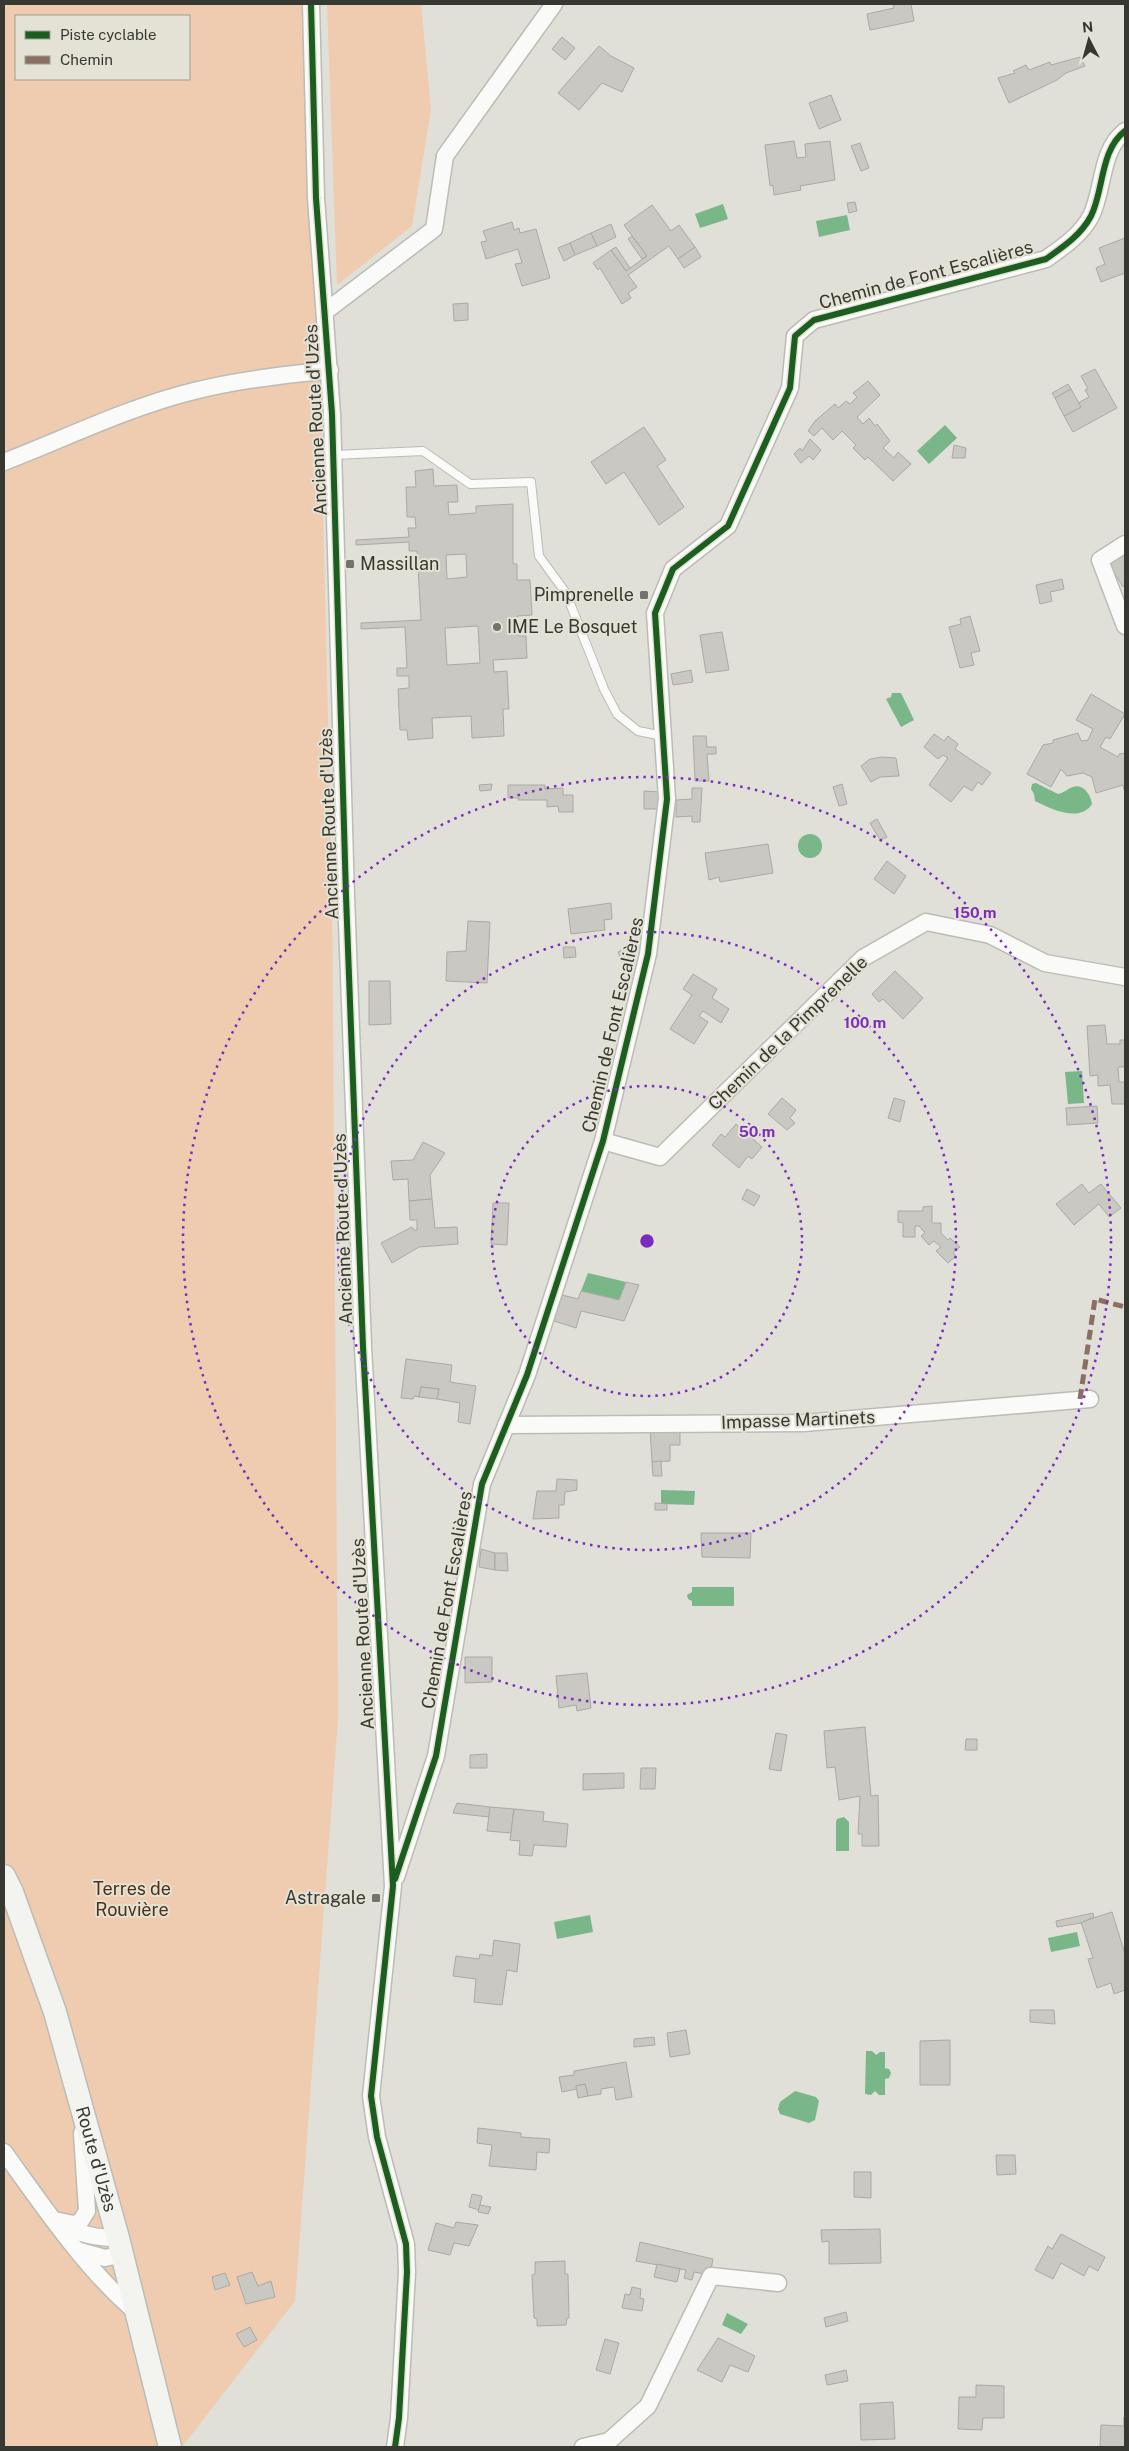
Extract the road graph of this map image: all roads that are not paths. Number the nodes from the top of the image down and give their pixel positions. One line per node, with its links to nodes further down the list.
1 (311, 4): 4 (street, Ancienne Route d'Uzès)
2 (554, 4): 4 (street)
3 (1125, 131): 10 (street, Chemin de Font Escalières)
4 (326, 311): 5 (street, Ancienne Route d'Uzès)
5 (330, 370): 6 (street, Ancienne Route d'Uzès); 7 (street)
6 (334, 455): 10 (lane); 16 (street, Ancienne Route d'Uzès)
7 (4, 462)
8 (1125, 544): 9 (street)
9 (1125, 626)
10 (663, 736): 12 (street, Chemin de Font Escalières)
11 (1125, 977): 12 (street, Chemin de la Pimprenelle)
12 (603, 1141): 14 (street, Chemin de Font Escalières)
13 (1090, 1399): 14 (street, Impasse Martinets)
14 (506, 1425): 16 (street, Chemin de Font Escalières)
15 (4, 1876): 17 (main road, Route d'Uzès)
16 (393, 1886): 25 (street, Ancienne Route d'Uzès)
17 (81, 2103): 19 (street); 20 (main road, Route d'Uzès)
18 (4, 2152): 19 (street)
19 (54, 2220): 20 (street); 21 (street)
20 (120, 2246): 21 (street); 23 (main road, Route d'Uzès)
21 (80, 2251): 23 (street)
22 (778, 2283): 26 (street)
23 (136, 2312): 24 (main road, Route d'Uzès)
24 (170, 2447)
25 (395, 2447)
26 (583, 2447)

